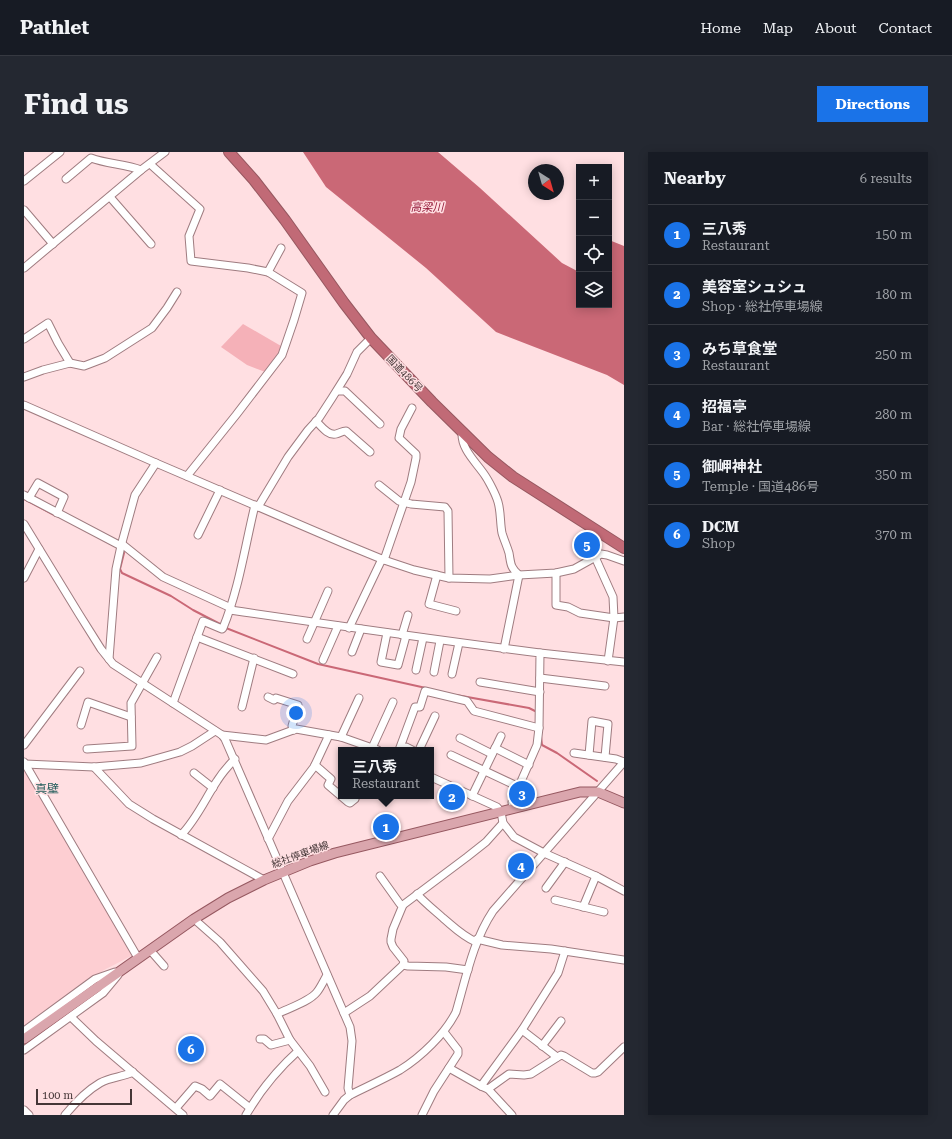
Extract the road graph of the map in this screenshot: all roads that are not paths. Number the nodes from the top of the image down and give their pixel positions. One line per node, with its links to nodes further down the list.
1 (165, 152): 4 (street)
2 (229, 152): 16 (highway, 国道486号)
3 (55, 153): 7 (street)
4 (150, 164): 5 (street); 14 (street)
5 (141, 170): 6 (street); 8 (street)
6 (66, 179)
7 (24, 181)
8 (110, 197): 10 (street); 11 (street)
9 (24, 210): 10 (street)
10 (53, 244): 13 (street)
11 (150, 244)
12 (281, 248): 14 (street)
13 (24, 268)
14 (268, 272): 28 (street)
15 (177, 292): 18 (street)
16 (371, 338): 20 (street); 25 (highway, 国道486号)
17 (24, 339): 18 (street)
18 (70, 363): 19 (street)
19 (24, 377)
20 (337, 391): 23 (street); 24 (street)
21 (24, 405): 27 (street)
22 (412, 408): 32 (street)
23 (316, 421): 26 (street); 33 (street)
24 (380, 424)
25 (462, 432): 38 (highway, 国道486号); 45 (street)
26 (370, 452)
27 (156, 463): 28 (street); 37 (street)
28 (187, 476): 30 (street)
29 (379, 485): 32 (street)
30 (220, 490): 33 (street); 36 (street)
31 (26, 497): 34 (street); 34 (street)
32 (404, 502): 41 (street); 47 (street)
33 (256, 506): 41 (street); 49 (street)
34 (57, 513): 37 (street)
35 (24, 524): 39 (street)
36 (198, 535)
37 (121, 545): 49 (street); 70 (street)
38 (624, 548)
39 (39, 549): 46 (street); 70 (street)
40 (595, 557): 42 (street); 43 (street); 53 (street)
41 (383, 559): 44 (street); 56 (street)
42 (624, 561)
43 (556, 573): 45 (street); 53 (street)
44 (437, 575): 47 (street); 50 (street)
45 (519, 575): 47 (street); 65 (street)
46 (24, 578)
47 (449, 578)
48 (328, 591): 54 (street)
49 (230, 609): 54 (street); 60 (street)
50 (456, 611)
51 (408, 615): 59 (street)
52 (624, 617): 53 (street)
53 (614, 618): 72 (street)
54 (315, 622): 55 (street); 62 (street)
55 (338, 626): 56 (street); 71 (street)
56 (350, 628): 57 (street)
57 (361, 629): 58 (street); 66 (street)
58 (387, 633): 59 (street); 59 (street)
59 (404, 636): 61 (street)
60 (197, 637): 69 (street); 87 (street)
61 (423, 638): 63 (street); 74 (street)
62 (308, 639)
63 (440, 641): 64 (street); 76 (street)
64 (459, 643): 65 (street); 78 (street)
65 (504, 648): 67 (street)
66 (352, 652)
67 (540, 653): 72 (street); 79 (street)
68 (157, 657): 81 (street)
69 (254, 658): 77 (street); 88 (street)
70 (109, 659): 81 (street)
71 (323, 660)
72 (608, 660): 73 (street)
73 (624, 662)
74 (416, 670)
75 (80, 671): 100 (street)
76 (434, 672)
77 (293, 674)
78 (452, 674)
79 (540, 678): 82 (street); 83 (street)
80 (480, 682): 83 (street)
81 (142, 683): 87 (street); 90 (street)
82 (605, 686)
83 (540, 692): 92 (street)
84 (268, 697): 93 (street)
85 (359, 698): 98 (street)
86 (393, 702): 102 (street)
87 (173, 703): 94 (street)
88 (242, 707)
89 (435, 716): 104 (street)
90 (131, 717): 91 (street); 105 (street)
91 (81, 725)
92 (539, 728): 103 (street); 115 (street)
93 (294, 730): 95 (street); 96 (street)
94 (215, 731): 95 (street); 116 (street)
95 (222, 735): 111 (street)
96 (329, 735): 98 (street); 114 (street)
97 (501, 736): 106 (street)
98 (341, 737): 101 (street)
99 (460, 738): 106 (street)
100 (24, 745)
101 (369, 747)
102 (376, 747)
103 (400, 747)
104 (420, 747)
105 (87, 749)
106 (494, 751): 115 (street); 117 (street)
107 (574, 753): 108 (street)
108 (589, 755): 110 (street); 110 (street)
109 (450, 756): 117 (street)
110 (605, 757): 112 (street)
111 (235, 759): 121 (street); 132 (street)
112 (624, 762): 122 (street)
113 (25, 763): 116 (street); 150 (street)
114 (315, 765): 123 (street); 132 (street)
115 (529, 765): 120 (street)
116 (94, 767): 131 (street)
117 (484, 771): 120 (street); 124 (street)
118 (194, 773): 121 (street)
119 (434, 778): 124 (street)
120 (519, 787): 128 (street)
121 (213, 788): 131 (street)
122 (598, 792): 127 (main road, 総社停車場線); 128 (main road, 総社停車場線); 133 (street)
123 (338, 794)
124 (472, 796): 129 (street)
125 (344, 799): 126 (street)
126 (355, 799)
127 (624, 803)
128 (513, 809): 129 (main road, 総社停車場線)
129 (501, 812): 130 (street); 135 (main road, 総社停車場線)
130 (503, 823): 133 (street); 141 (street)
131 (181, 835): 138 (street)
132 (268, 839): 135 (street)
133 (544, 853): 134 (street); 147 (street)
134 (565, 862): 137 (street); 139 (street)
135 (282, 872): 138 (main road, 総社停車場線); 156 (street)
136 (380, 876): 143 (street)
137 (596, 876): 140 (street); 144 (street)
138 (264, 880): 146 (main road, 総社停車場線)
139 (546, 888)
140 (624, 891)
141 (417, 894): 143 (street); 147 (street)
142 (555, 900): 144 (street)
143 (403, 905): 152 (street)
144 (583, 907): 145 (street)
145 (604, 912)
146 (194, 919): 148 (main road, 総社停車場線); 158 (street)
147 (477, 941): 149 (street); 155 (street)
148 (150, 950): 150 (main road, 総社停車場線); 153 (street)
149 (565, 951): 151 (street); 161 (street)
150 (138, 958): 154 (main road, 総社停車場線)
151 (624, 960)
152 (403, 965): 155 (street); 157 (street)
153 (164, 966)
154 (123, 969): 159 (street); 162 (street); 164 (main road, 総社停車場線)
155 (468, 970): 163 (street)
156 (327, 975): 157 (street); 158 (street)
157 (344, 1013): 176 (street)
158 (277, 1014): 166 (street)
159 (70, 1017): 169 (street); 173 (street)
160 (561, 1022): 167 (street)
161 (522, 1030): 167 (street); 174 (street)
162 (24, 1031)
163 (444, 1032): 172 (street); 176 (street)
164 (24, 1039)
165 (260, 1039): 166 (street)
166 (290, 1040): 170 (street)
167 (542, 1046): 171 (street)
168 (624, 1047): 171 (street)
169 (24, 1050)
170 (298, 1051): 175 (street); 180 (street)
171 (557, 1057): 174 (street)
172 (449, 1068): 174 (street); 186 (street)
173 (133, 1072): 177 (street); 182 (street)
174 (485, 1088): 187 (street)
175 (326, 1092)
176 (350, 1095): 178 (street)
177 (176, 1108): 180 (street); 183 (street)
178 (338, 1108): 184 (street); 185 (street)
179 (24, 1110): 181 (street)
180 (248, 1112)
181 (30, 1115)
182 (65, 1115)
183 (183, 1115)
184 (333, 1115)
185 (343, 1115)
186 (422, 1115)
187 (512, 1115)

